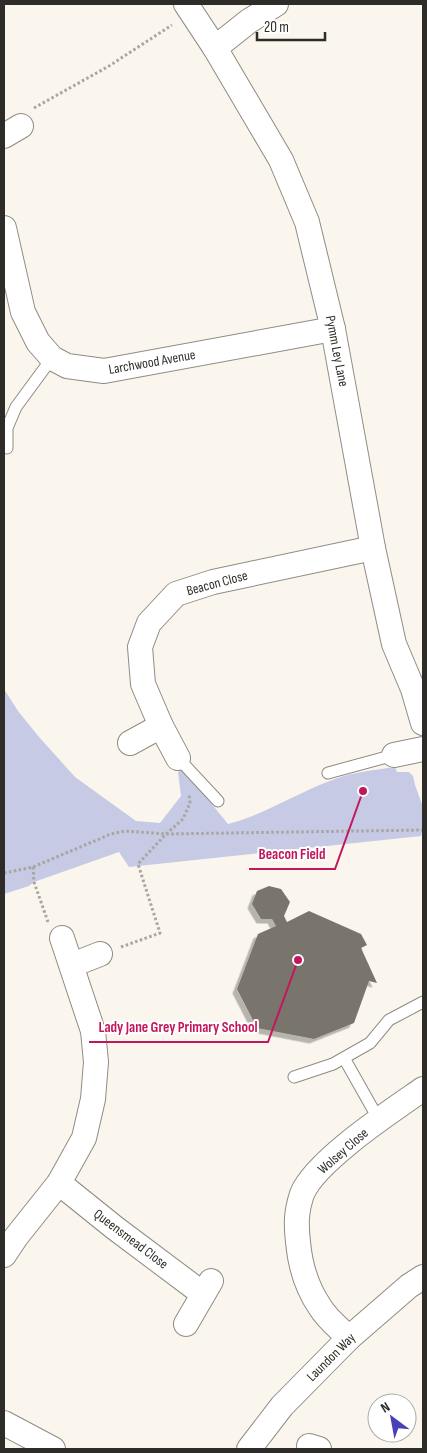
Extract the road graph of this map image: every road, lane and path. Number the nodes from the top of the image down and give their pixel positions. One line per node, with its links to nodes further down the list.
1 (276, 4): 3 (street)
2 (188, 8): 3 (street, Pymm Ley Lane); 4 (path)
3 (215, 48): 6 (street, Pymm Ley Lane)
4 (13, 131)
5 (4, 228): 7 (street, Larchwood Avenue)
6 (333, 328): 7 (street, Larchwood Avenue); 9 (street, Pymm Ley Lane)
7 (52, 358): 8 (lane)
8 (7, 448)
9 (373, 548): 10 (street, Pymm Ley Lane); 12 (street, Beacon Close)
10 (418, 688): 11 (street, Pymm Ley Lane)
11 (423, 723)
12 (161, 726): 13 (street); 16 (street, Beacon Close)
13 (130, 743)
14 (423, 749): 15 (street)
15 (394, 755): 17 (lane)
16 (178, 758): 18 (lane); 20 (path)
17 (328, 773)
18 (218, 801)
19 (423, 832): 20 (path)
20 (166, 834): 21 (path); 24 (path)
21 (33, 867): 22 (path); 23 (path)
22 (4, 873)
23 (62, 938): 25 (street)
24 (100, 954): 25 (street)
25 (72, 965): 31 (street)
26 (423, 1002): 27 (lane)
27 (344, 1058): 28 (lane); 30 (lane)
28 (294, 1077)
29 (423, 1089): 30 (street, Wolsey Close)
30 (379, 1120): 35 (street, Wolsey Close)
31 (59, 1183): 32 (street); 34 (street, Queensmead Close)
32 (4, 1255)
33 (423, 1276): 35 (street, Laundon Way)
34 (186, 1324)
35 (349, 1338): 38 (street, Laundon Way)
36 (4, 1423): 37 (street)
37 (53, 1449)
38 (249, 1449)

